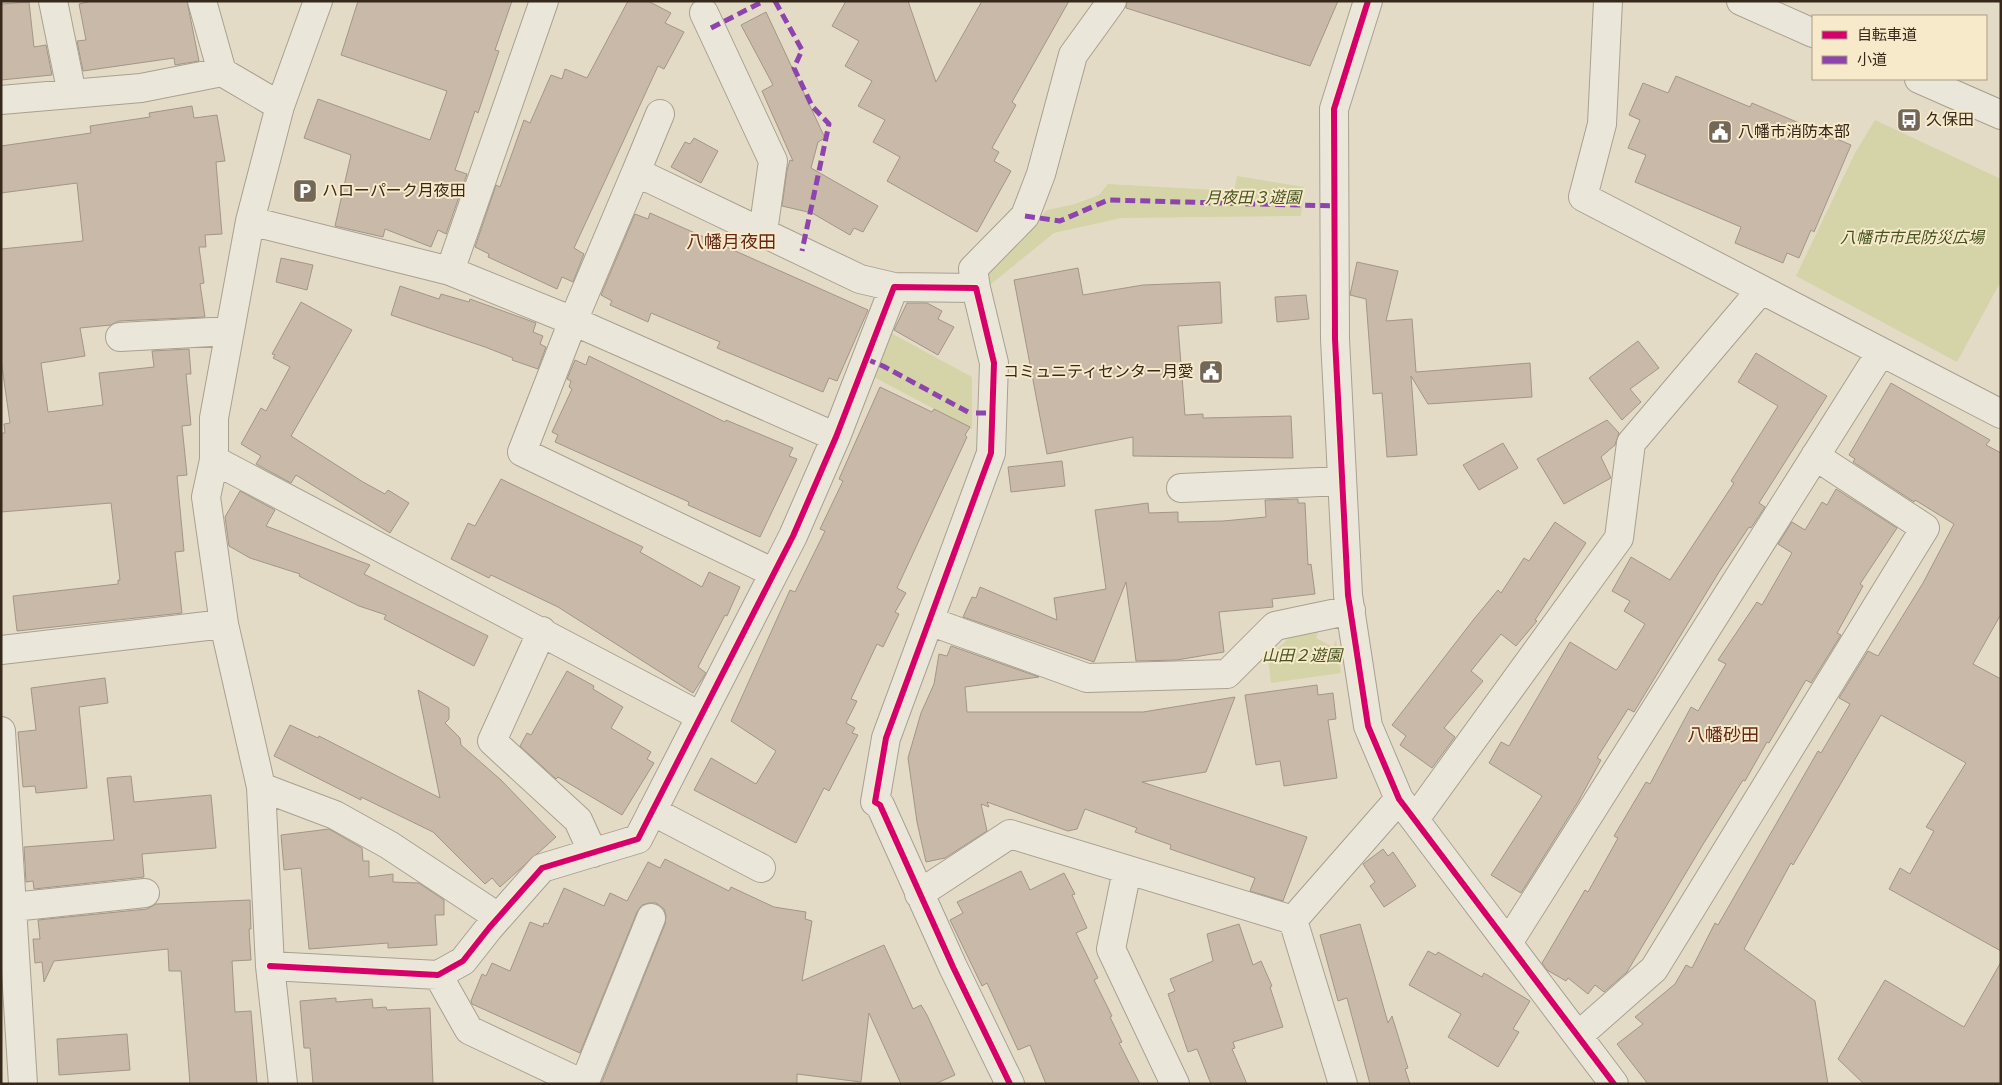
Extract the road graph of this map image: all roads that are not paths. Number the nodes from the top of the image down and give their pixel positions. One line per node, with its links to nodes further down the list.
1 (53, 1): 13 (street)
2 (202, 1): 11 (street)
3 (318, 1): 15 (street)
4 (544, 1): 21 (street)
5 (1112, 1): 23 (street)
6 (1368, 1): 33 (street)
7 (1608, 1): 24 (street)
8 (1741, 1): 10 (street)
9 (704, 12): 20 (street)
10 (1812, 33)
11 (222, 72): 13 (street); 15 (street)
12 (1921, 80): 17 (street)
13 (72, 94): 14 (street)
14 (1, 100)
15 (280, 106): 19 (street)
16 (660, 114): 18 (street)
17 (2001, 114)
18 (636, 172): 20 (street); 25 (street)
19 (250, 221): 21 (street); 26 (street)
20 (763, 232): 22 (street)
21 (450, 271): 25 (street)
22 (894, 287): 23 (street); 30 (street)
23 (976, 288): 37 (street)
24 (1761, 290): 28 (street); 44 (street)
25 (573, 321): 30 (street); 35 (street)
26 (230, 331): 27 (street); 32 (street)
27 (120, 337)
28 (1881, 352): 29 (street); 31 (street)
29 (2001, 414)
30 (836, 437): 35 (street)
31 (1815, 456): 55 (street); 58 (street)
32 (214, 460): 38 (street); 39 (street)
33 (1342, 481): 34 (street); 36 (street)
34 (1181, 488)
35 (774, 573): 41 (street)
36 (1350, 610): 37 (street); 44 (street)
37 (929, 621): 50 (street)
38 (224, 624): 40 (street); 43 (street)
39 (542, 631): 41 (street); 46 (street)
40 (1, 650)
41 (700, 716): 45 (street)
42 (1, 731): 51 (street)
43 (261, 786): 52 (street); 56 (street)
44 (1407, 809): 54 (street); 55 (street)
45 (652, 811): 46 (street); 47 (street)
46 (593, 853): 52 (street)
47 (761, 868)
48 (1127, 870): 50 (street); 54 (street); 64 (street)
49 (145, 893): 51 (street)
50 (919, 894): 63 (street)
51 (13, 907): 59 (street)
52 (498, 918): 57 (street)
53 (651, 918): 62 (street)
54 (1293, 920): 65 (street)
55 (1508, 943): 58 (street)
56 (270, 966): 57 (street); 61 (street)
57 (438, 975): 62 (street)
58 (1578, 1036): 66 (street)
59 (11, 1038): 60 (street)
60 (24, 1084)
61 (283, 1084)
62 (584, 1084)
63 (1010, 1084)
64 (1175, 1084)
65 (1344, 1084)
66 (1614, 1084)

